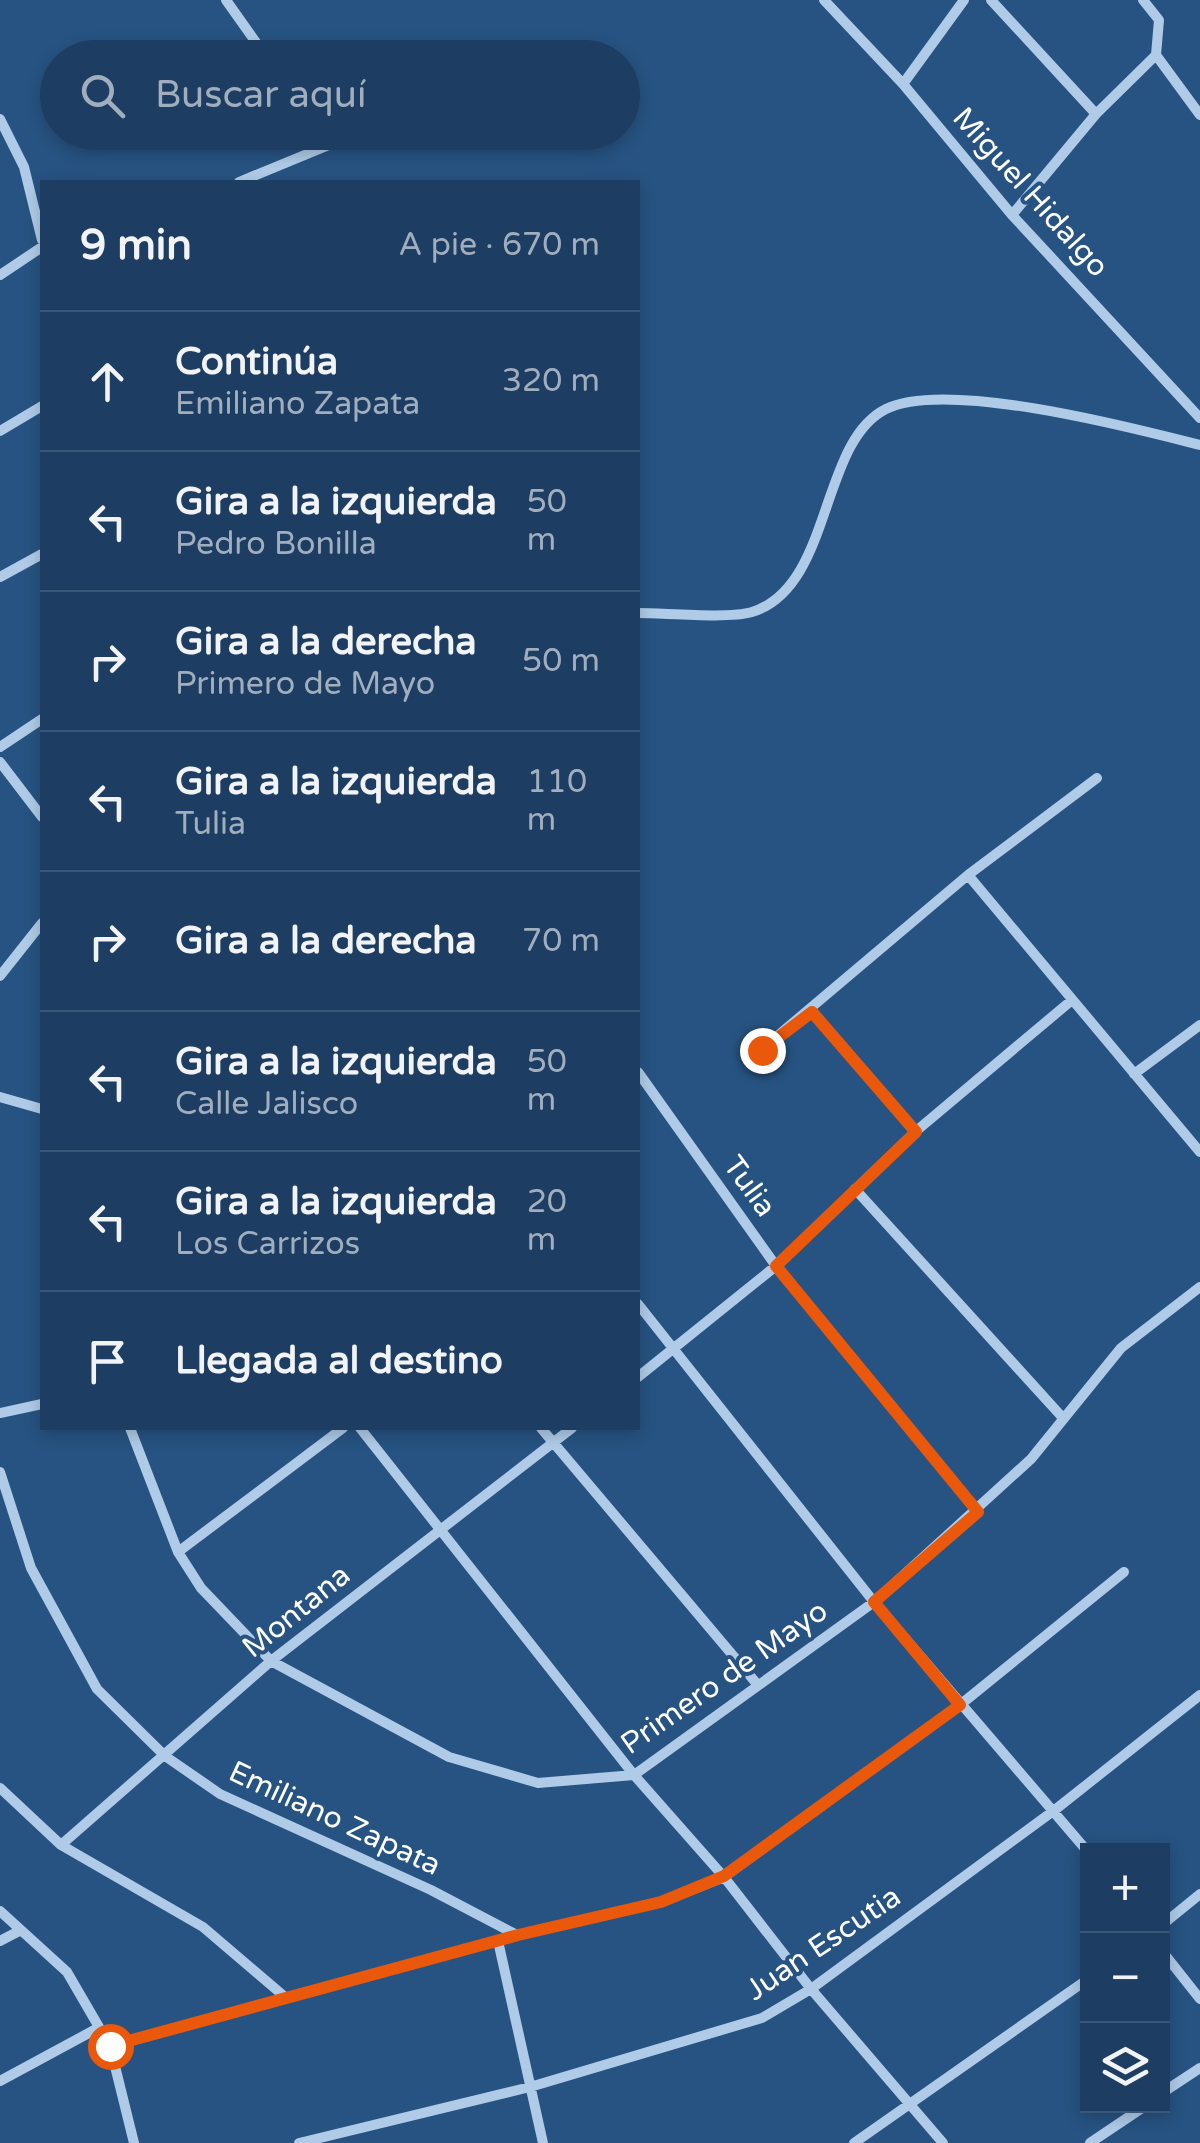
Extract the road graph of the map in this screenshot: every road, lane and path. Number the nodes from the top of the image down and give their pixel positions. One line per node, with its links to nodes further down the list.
1 (226, 0): 6 (street)
2 (824, 0): 8 (street, Miguel Hidalgo)
3 (964, 0): 8 (street)
4 (992, 0): 9 (street)
5 (1144, 0): 7 (street)
6 (254, 40)
7 (1156, 55): 9 (street); 10 (street)
8 (903, 84): 14 (street, Miguel Hidalgo)
9 (1096, 114): 14 (street)
10 (1200, 115)
11 (0, 119): 15 (street)
12 (317, 150): 13 (street)
13 (243, 180)
14 (1012, 214): 19 (street, Miguel Hidalgo)
15 (40, 235)
16 (40, 245): 17 (street)
17 (0, 275)
18 (40, 407): 20 (street)
19 (1200, 418)
20 (0, 431)
21 (1200, 444): 24 (street)
22 (40, 555): 23 (street)
23 (0, 577)
24 (640, 613)
25 (40, 721): 26 (street)
26 (0, 746)
27 (0, 762): 29 (street)
28 (1097, 778): 30 (street)
29 (40, 814)
30 (968, 876): 33 (street); 34 (street)
31 (40, 926): 32 (street)
32 (0, 976)
33 (1072, 1000): 37 (street); 41 (street)
34 (812, 1012): 36 (street); 41 (street)
35 (1200, 1025): 37 (street)
36 (762, 1050)
37 (1134, 1074): 42 (street)
38 (640, 1075): 44 (street, Tulia)
39 (0, 1097): 40 (street)
40 (40, 1107)
41 (916, 1132): 43 (street)
42 (1200, 1152)
43 (855, 1189): 44 (street); 51 (street)
44 (776, 1266): 47 (street); 59 (street, Tulia)
45 (1200, 1288): 51 (street, Primero de Mayo)
46 (640, 1306): 47 (street)
47 (674, 1348): 48 (street); 63 (street)
48 (640, 1375)
49 (40, 1404): 50 (street)
50 (0, 1413)
51 (1063, 1418): 59 (street, Primero de Mayo)
52 (131, 1430): 61 (street, Primero de Mayo)
53 (340, 1430): 61 (street)
54 (362, 1430): 60 (street)
55 (543, 1430): 57 (street)
56 (569, 1430): 57 (street, Montana)
57 (553, 1442): 60 (street, Montana); 65 (street)
58 (0, 1472): 68 (street, Emiliano Zapata)
59 (978, 1512): 63 (street, Primero de Mayo)
60 (441, 1529): 64 (street, Montana); 69 (street)
61 (178, 1552): 64 (street, Primero de Mayo)
62 (1124, 1572): 67 (street)
63 (874, 1602): 65 (street, Primero de Mayo); 67 (street)
64 (271, 1661): 68 (street, Montana); 69 (street, Primero de Mayo)
65 (756, 1684): 69 (street, Primero de Mayo)
66 (1200, 1695): 71 (street, Juan Escutia)
67 (960, 1705): 71 (street); 74 (street)
68 (166, 1756): 73 (street, Montana); 79 (street, Emiliano Zapata)
69 (634, 1775): 74 (street)
70 (0, 1788): 73 (street)
71 (1056, 1809): 72 (street); 84 (street, Juan Escutia)
72 (1081, 1843)
73 (61, 1846): 85 (street)
74 (724, 1876): 79 (street); 84 (street)
75 (1200, 1894): 77 (street)
76 (0, 1911): 78 (street)
77 (1170, 1918)
78 (22, 1930): 81 (street); 87 (street)
79 (518, 1935): 80 (street)
80 (498, 1940): 85 (street); 91 (street)
81 (0, 1941)
82 (1170, 1962): 86 (street)
83 (1080, 1985): 93 (street)
84 (811, 1988): 91 (street, Juan Escutia); 93 (street)
85 (285, 1997): 88 (street)
86 (1200, 1999)
87 (98, 2028): 88 (street); 90 (street)
88 (110, 2046): 95 (street)
89 (1200, 2068): 92 (street)
90 (0, 2081)
91 (530, 2087): 96 (street, Juan Escutia); 97 (street)
92 (1170, 2089)
93 (910, 2103): 98 (street); 99 (street)
94 (1135, 2113): 100 (street)
95 (134, 2143)
96 (299, 2143)
97 (543, 2143)
98 (854, 2143)
99 (943, 2143)
100 (1090, 2143)

